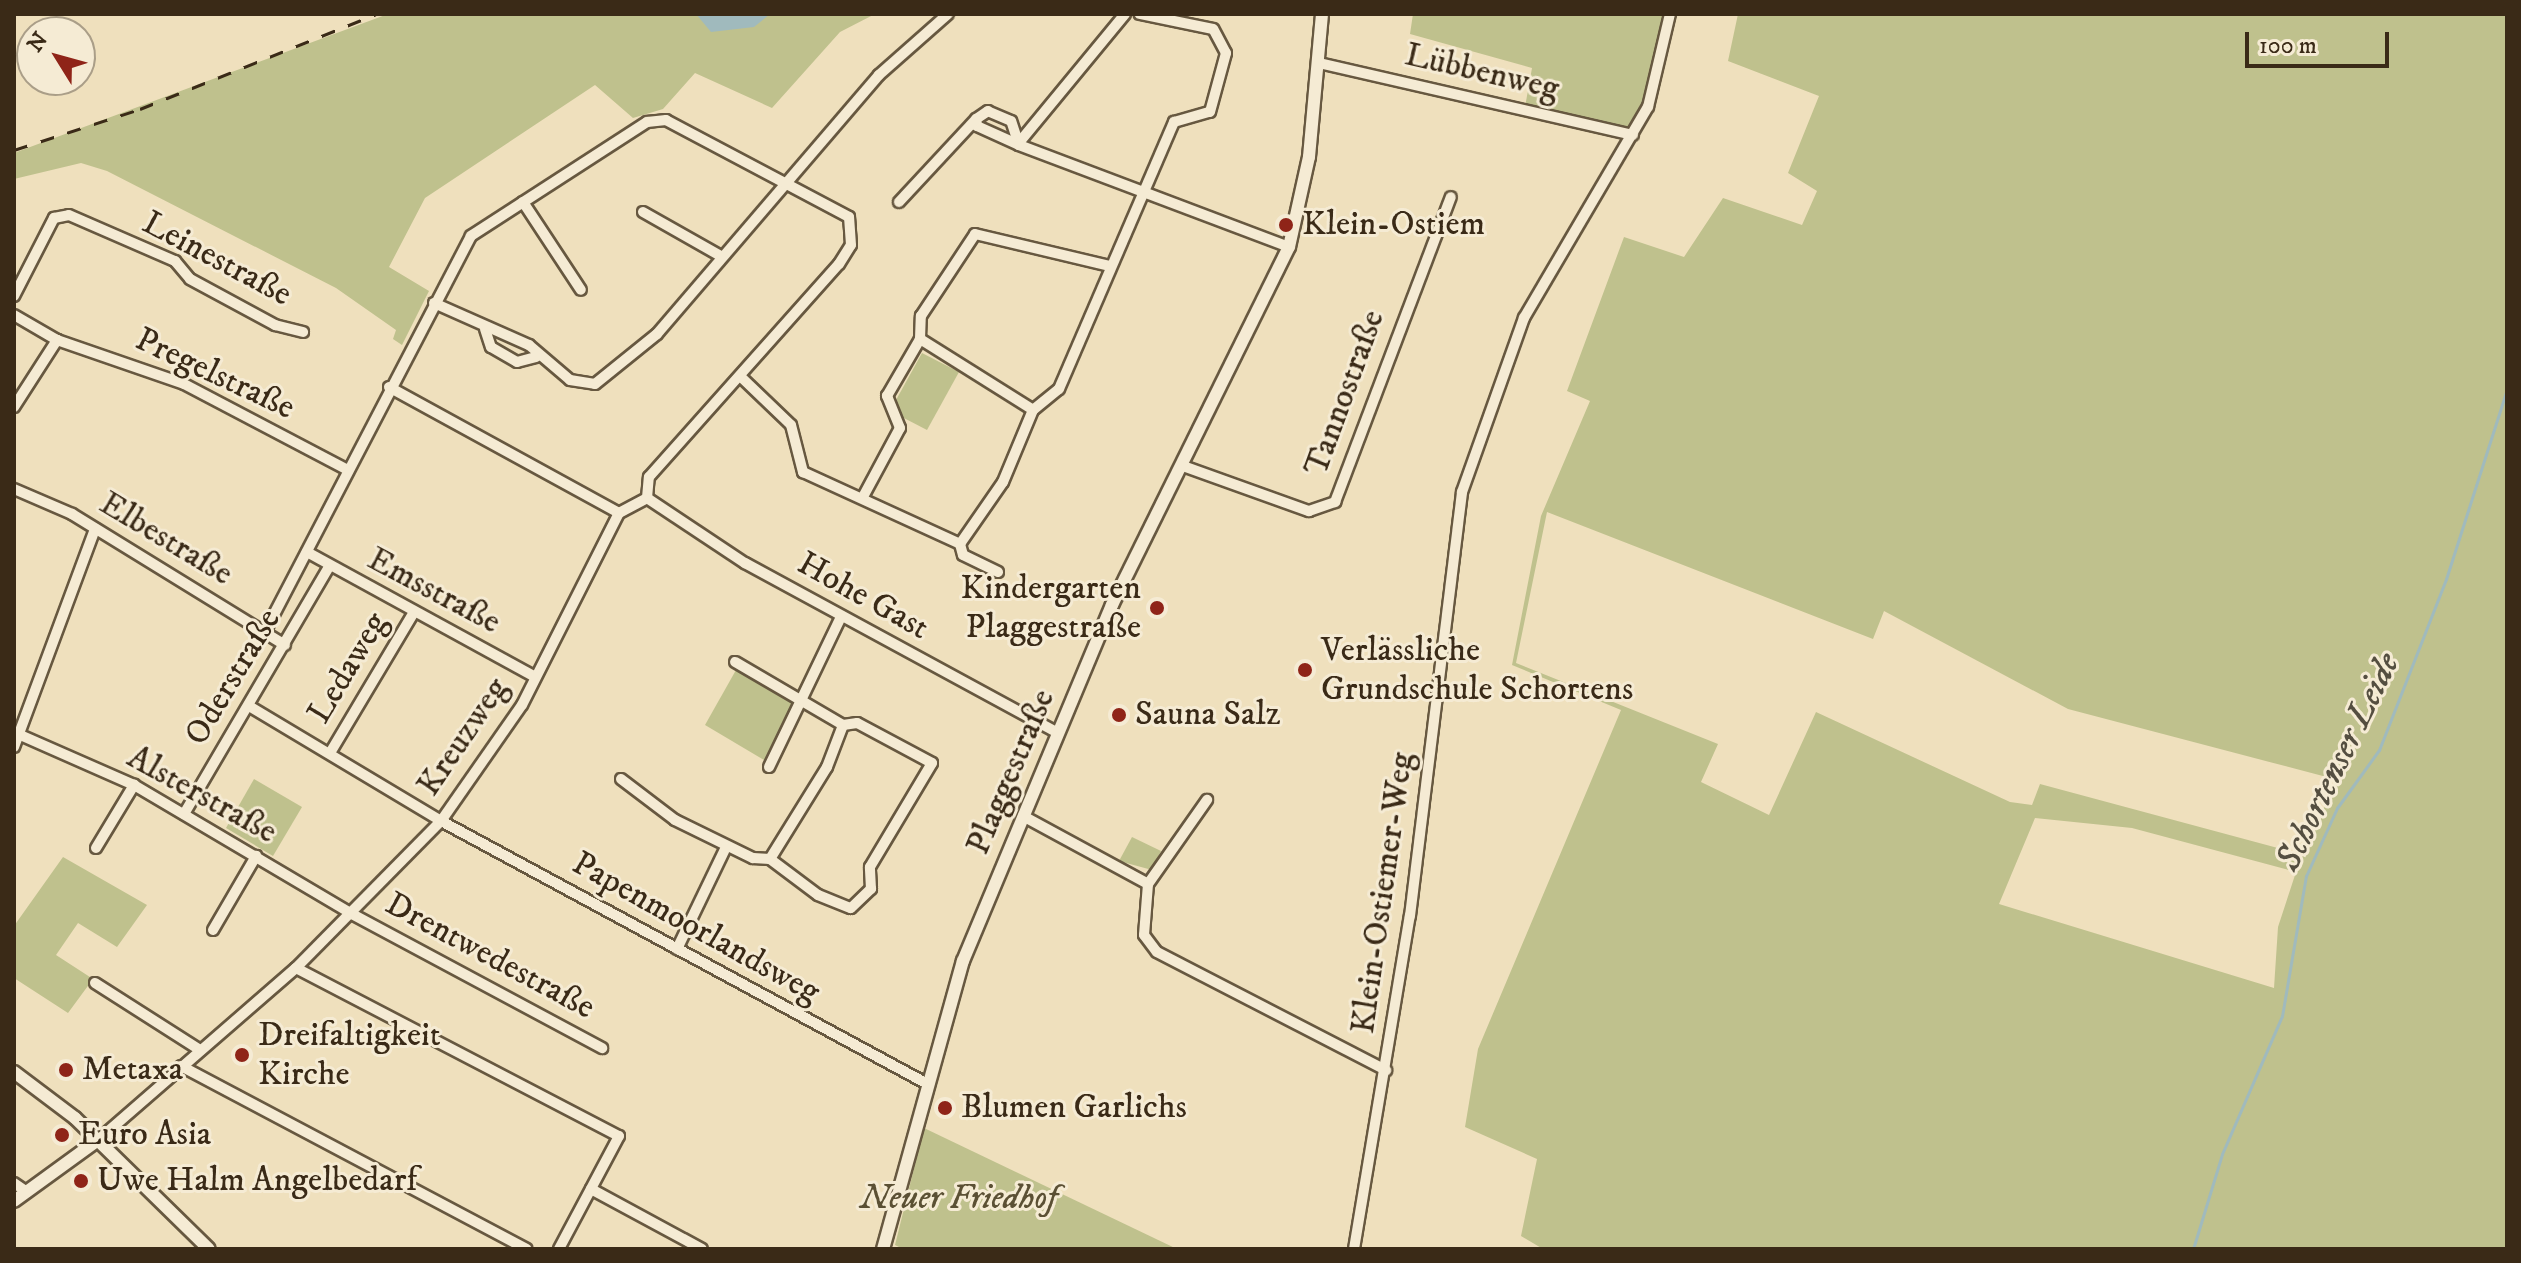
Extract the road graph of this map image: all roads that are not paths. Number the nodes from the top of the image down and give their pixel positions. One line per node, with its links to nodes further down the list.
1 (948, 14): 10 (street)
2 (1125, 14): 9 (street)
3 (1140, 14): 11 (street)
4 (1322, 14): 6 (street, Plaggestraße)
5 (1670, 14): 8 (street, Klein-Ostiemer-Weg)
6 (1319, 63): 8 (street, Lübbenweg); 16 (street, Plaggestraße)
7 (976, 119): 9 (street); 9 (street); 14 (street)
8 (1633, 135): 76 (street, Klein-Ostiemer-Weg)
9 (1021, 142): 11 (street)
10 (786, 181): 13 (street, Oderstraße); 17 (street); 28 (street, Oderstraße)
11 (1145, 193): 16 (street); 18 (street)
12 (1451, 197): 32 (street, Tannostraße)
13 (523, 202): 19 (street); 21 (street, Oderstraße)
14 (899, 202)
15 (643, 212): 17 (street)
16 (1289, 247): 32 (street, Plaggestraße)
17 (719, 255): 27 (street)
18 (1109, 266): 25 (street); 31 (street)
19 (581, 290)
20 (14, 296): 24 (street, Leinestraße)
21 (434, 303): 23 (street); 29 (street, Oderstraße)
22 (14, 315): 26 (street, Pregelstraße)
23 (485, 329): 27 (street); 27 (street)
24 (303, 332)
25 (920, 339): 31 (street); 35 (street)
26 (57, 340): 30 (street); 33 (street, Pregelstraße)
27 (536, 357)
28 (741, 377): 35 (street); 36 (street)
29 (389, 387): 33 (street, Oderstraße); 37 (street)
30 (14, 407)
31 (1033, 410): 39 (street)
32 (1183, 466): 52 (street, Plaggestraße)
33 (346, 469): 40 (street, Oderstraße)
34 (14, 489): 38 (street, Elbestraße)
35 (864, 495): 39 (street)
36 (647, 498): 37 (street); 44 (street, Hohe Gast)
37 (619, 513): 48 (street, Kreuzweg)
38 (95, 529): 45 (street, Elbestraße); 53 (street)
39 (960, 544): 42 (street)
40 (307, 552): 41 (street, Emsstraße); 45 (street, Oderstraße)
41 (329, 567): 43 (street, Emsstraße); 46 (street, Oderstraße)
42 (998, 572)
43 (414, 612): 48 (street, Emsstraße); 55 (street, Ledaweg)
44 (841, 617): 49 (street); 52 (street, Hohe Gast)
45 (265, 631): 46 (street, Elbestraße)
46 (285, 645): 50 (street, Oderstraße)
47 (735, 662): 49 (street)
48 (535, 677): 62 (street, Kreuzweg)
49 (803, 699): 51 (street); 56 (street)
50 (249, 706): 55 (street, Papenmoorlandsweg); 60 (street, Oderstraße)
51 (843, 725): 66 (street); 66 (street)
52 (1058, 733): 61 (street, Plaggestraße)
53 (18, 734): 54 (street); 58 (street, Alsterstraße)
54 (14, 747)
55 (330, 753): 62 (street, Papenmoorlandsweg)
56 (769, 767)
57 (621, 779): 63 (street)
58 (134, 785): 60 (street, Alsterstraße); 64 (street)
59 (1207, 800): 67 (street)
60 (184, 814): 65 (street, Alsterstraße)
61 (1023, 816): 67 (street); 78 (street, Plaggestraße)
62 (441, 821): 68 (street, Kreuzweg); 70 (street, Papenmoorlandsweg)
63 (726, 847): 66 (street); 70 (street)
64 (96, 848)
65 (256, 856): 68 (street, Alsterstraße); 69 (street)
66 (770, 859)
67 (1148, 884): 76 (street)
68 (352, 914): 71 (street, Kreuzweg); 73 (street, Drentwedestraße)
69 (213, 930)
70 (677, 949): 78 (street, Papenmoorlandsweg)
71 (296, 968): 74 (street, Kreuzweg); 81 (street)
72 (95, 983): 74 (street)
73 (602, 1048)
74 (200, 1050): 75 (street, Kreuzweg)
75 (181, 1066): 79 (street, Kreuzweg); 85 (street)
76 (1386, 1070): 89 (street, Klein-Ostiemer-Weg)
77 (14, 1072): 79 (street)
78 (924, 1082): 88 (street, Plaggestraße)
79 (98, 1140): 82 (street, Kreuzweg); 84 (street)
80 (14, 1183): 82 (street)
81 (591, 1189): 86 (street); 87 (street)
82 (27, 1192): 83 (street, Kreuzweg)
83 (14, 1201)
84 (209, 1249)
85 (527, 1249)
86 (559, 1249)
87 (702, 1249)
88 (883, 1249)
89 (1354, 1249)

